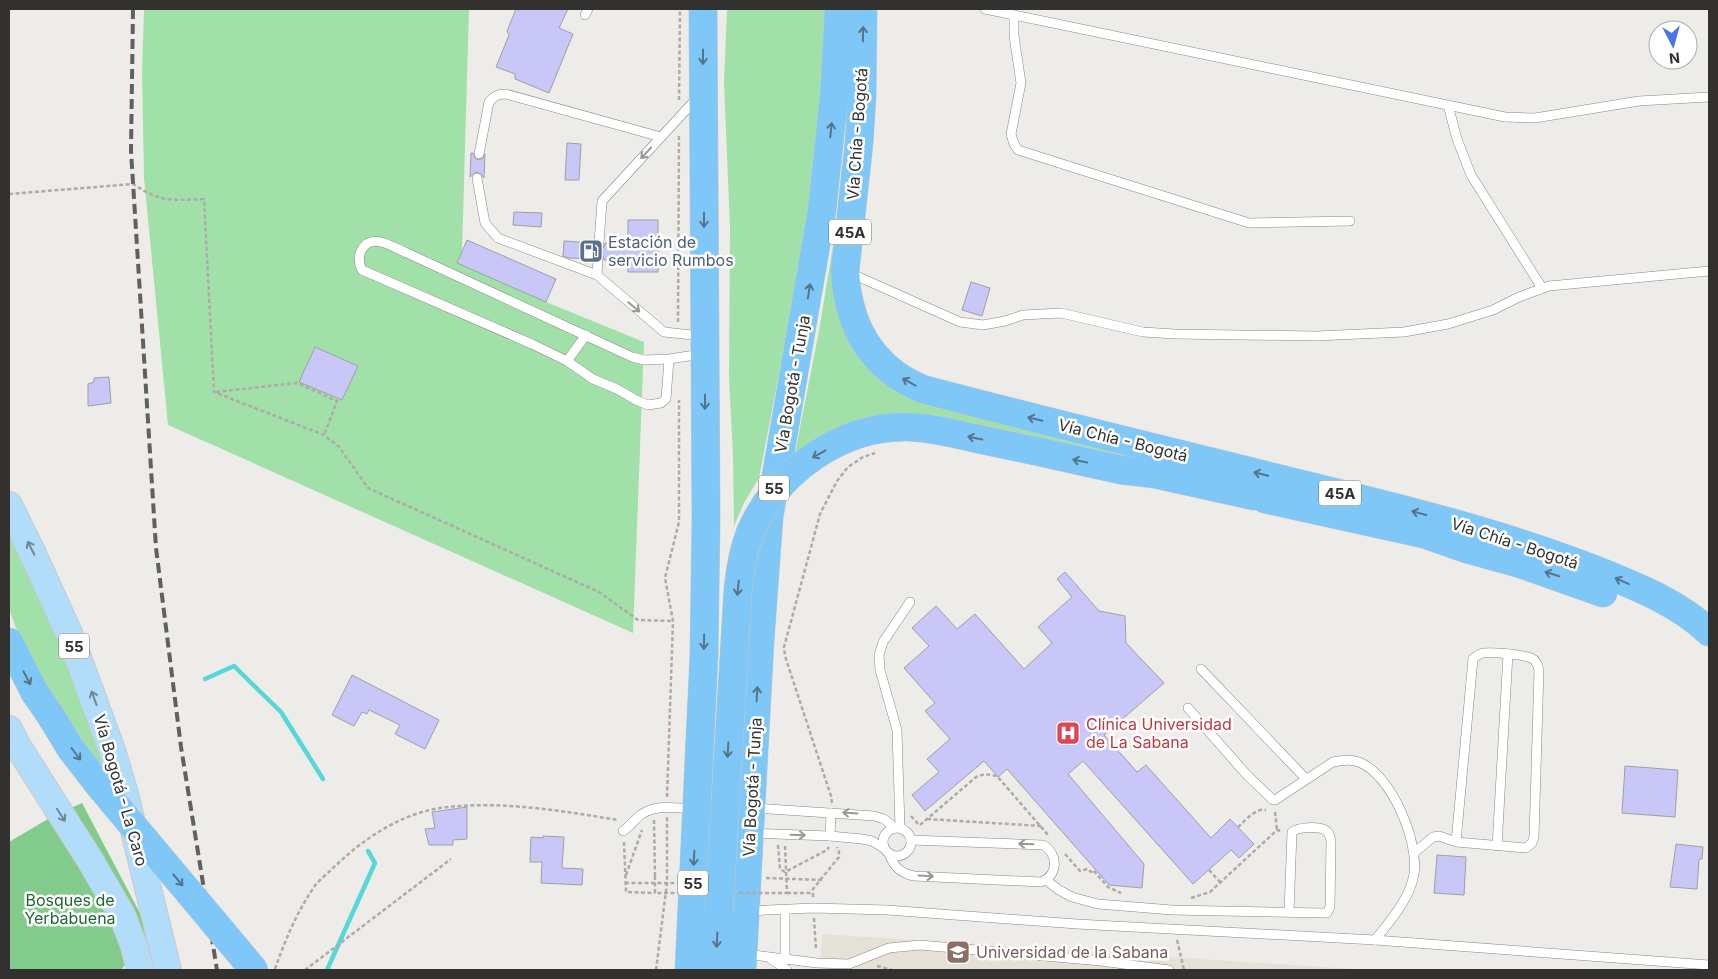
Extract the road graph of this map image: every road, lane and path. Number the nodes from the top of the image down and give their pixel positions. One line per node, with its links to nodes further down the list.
1 (680, 9): 10 (path)
2 (703, 9): 7 (highway, 55, one-way to 7)
3 (840, 9): 48 (highway, Vía Bogotá - Tunja / 55, one-way to 3)
4 (863, 9): 18 (highway, Vía Chía - Bogotá / 45A, one-way to 4)
5 (985, 9): 6 (lane)
6 (1014, 15): 9 (lane); 15 (lane)
7 (703, 92): 10 (lane); 23 (highway, 55, one-way to 23)
8 (1709, 97): 9 (lane)
9 (1448, 105): 21 (lane)
10 (679, 118): 11 (lane); 23 (path)
11 (661, 137): 12 (lane); 16 (lane, one-way to 16)
12 (479, 154)
13 (477, 178): 20 (lane)
14 (9, 194): 26 (path)
15 (1350, 220)
16 (599, 243)
17 (598, 259): 20 (lane)
18 (845, 271): 21 (lane); 33 (highway, Vía Chía - Bogotá / 45A, one-way to 18)
19 (1709, 271): 21 (lane)
20 (597, 275): 23 (lane, one-way to 23)
21 (1542, 288)
22 (586, 335): 24 (lane); 25 (lane); 25 (lane)
23 (696, 341): 24 (lane); 43 (highway, 55, one-way to 43)
24 (669, 359): 25 (lane)
25 (567, 361)
26 (214, 392): 28 (path); 28 (path)
27 (679, 396): 32 (path)
28 (324, 435): 32 (path)
29 (880, 452): 44 (path)
30 (9, 505): 88 (main road, Vía Bogotá - La Caro / 55, one-way to 30)
31 (910, 602): 53 (lane)
32 (673, 621): 42 (path)
33 (1709, 632)
34 (1709, 641): 79 (highway, one-way to 79, bridge)
35 (9, 642): 89 (highway, one-way to 89, bridge)
36 (1508, 654): 60 (lane); 62 (lane); 62 (lane)
37 (1201, 668): 40 (lane)
38 (1188, 708): 41 (lane)
39 (9, 729): 87 (main road, one-way to 87)
40 (1306, 780): 41 (lane); 66 (lane)
41 (1274, 800): 45 (path)
42 (667, 807): 43 (lane); 55 (lane); 74 (path)
43 (697, 809): 74 (highway, 55, one-way to 74)
44 (831, 812): 48 (lane); 53 (lane, one-way to 44); 57 (lane)
45 (1275, 812): 52 (path); 54 (path)
46 (648, 818): 69 (path)
47 (927, 819): 50 (path); 51 (path); 51 (path)
48 (749, 821): 57 (lane, one-way to 57); 79 (highway, Vía Bogotá - Tunja / 55)
49 (644, 822): 70 (path)
50 (920, 825)
51 (1041, 826): 59 (path)
52 (1238, 827)
53 (898, 828): 58 (lane); 65 (lane)
54 (1277, 830): 56 (path); 72 (path)
55 (623, 831): 70 (path); 90 (path)
56 (1292, 832): 81 (lane); 81 (lane)
57 (830, 839): 65 (lane); 76 (path)
58 (910, 840): 65 (lane); 71 (lane, one-way to 58)
59 (1054, 841)
60 (1456, 842): 62 (lane); 66 (lane)
61 (785, 845): 64 (path)
62 (1497, 846)
63 (1060, 848): 77 (path)
64 (828, 849)
65 (887, 851): 71 (lane, one-way to 71)
66 (1414, 852): 82 (lane)
67 (451, 860): 91 (path)
68 (1208, 870): 72 (path)
69 (655, 876)
70 (625, 878): 73 (path)
71 (1046, 880): 81 (lane)
72 (1220, 882): 78 (path)
73 (625, 883): 74 (path); 75 (path)
74 (680, 883): 86 (highway, 55); 92 (path)
75 (655, 893)
76 (787, 893)
77 (1128, 895)
78 (1185, 899)
79 (732, 910): 80 (lane); 84 (highway, Vía Bogotá - Tunja / 55); 93 (highway, 55, one-way to 93)
80 (785, 910): 82 (lane); 83 (lane)
81 (1289, 912)
82 (1375, 940): 85 (lane)
83 (785, 960): 84 (lane); 95 (lane)
84 (751, 961): 94 (lane)
85 (1709, 965)
86 (689, 966)
87 (140, 970)
88 (168, 970)
89 (254, 970)
90 (275, 970)
91 (305, 970)
92 (656, 970)
93 (715, 970)
94 (787, 970)
95 (1169, 970)

